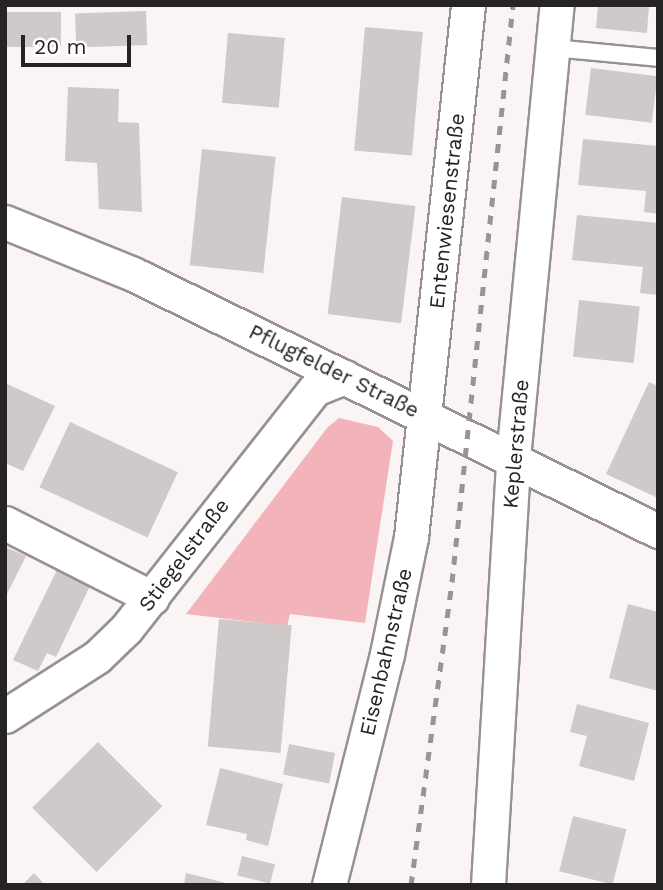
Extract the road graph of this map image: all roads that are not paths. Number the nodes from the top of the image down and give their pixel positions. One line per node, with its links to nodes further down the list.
1 (468, 5): 7 (street, Entenwiesenstraße)
2 (556, 5): 3 (street, Keplerstraße)
3 (553, 48): 4 (lane); 8 (street, Keplerstraße)
4 (658, 58)
5 (5, 222): 6 (street, Pflugfelder Straße)
6 (345, 377): 7 (street, Pflugfelder Straße); 11 (street, Stiegelstraße)
7 (426, 416): 8 (street, Pflugfelder Straße); 13 (street, Eisenbahnstraße)
8 (513, 457): 10 (street, Pflugfelder Straße); 14 (street, Keplerstraße)
9 (5, 523): 11 (street)
10 (658, 531)
11 (152, 598): 12 (street, Stiegelstraße)
12 (5, 716)
13 (329, 885)
14 (488, 885)

